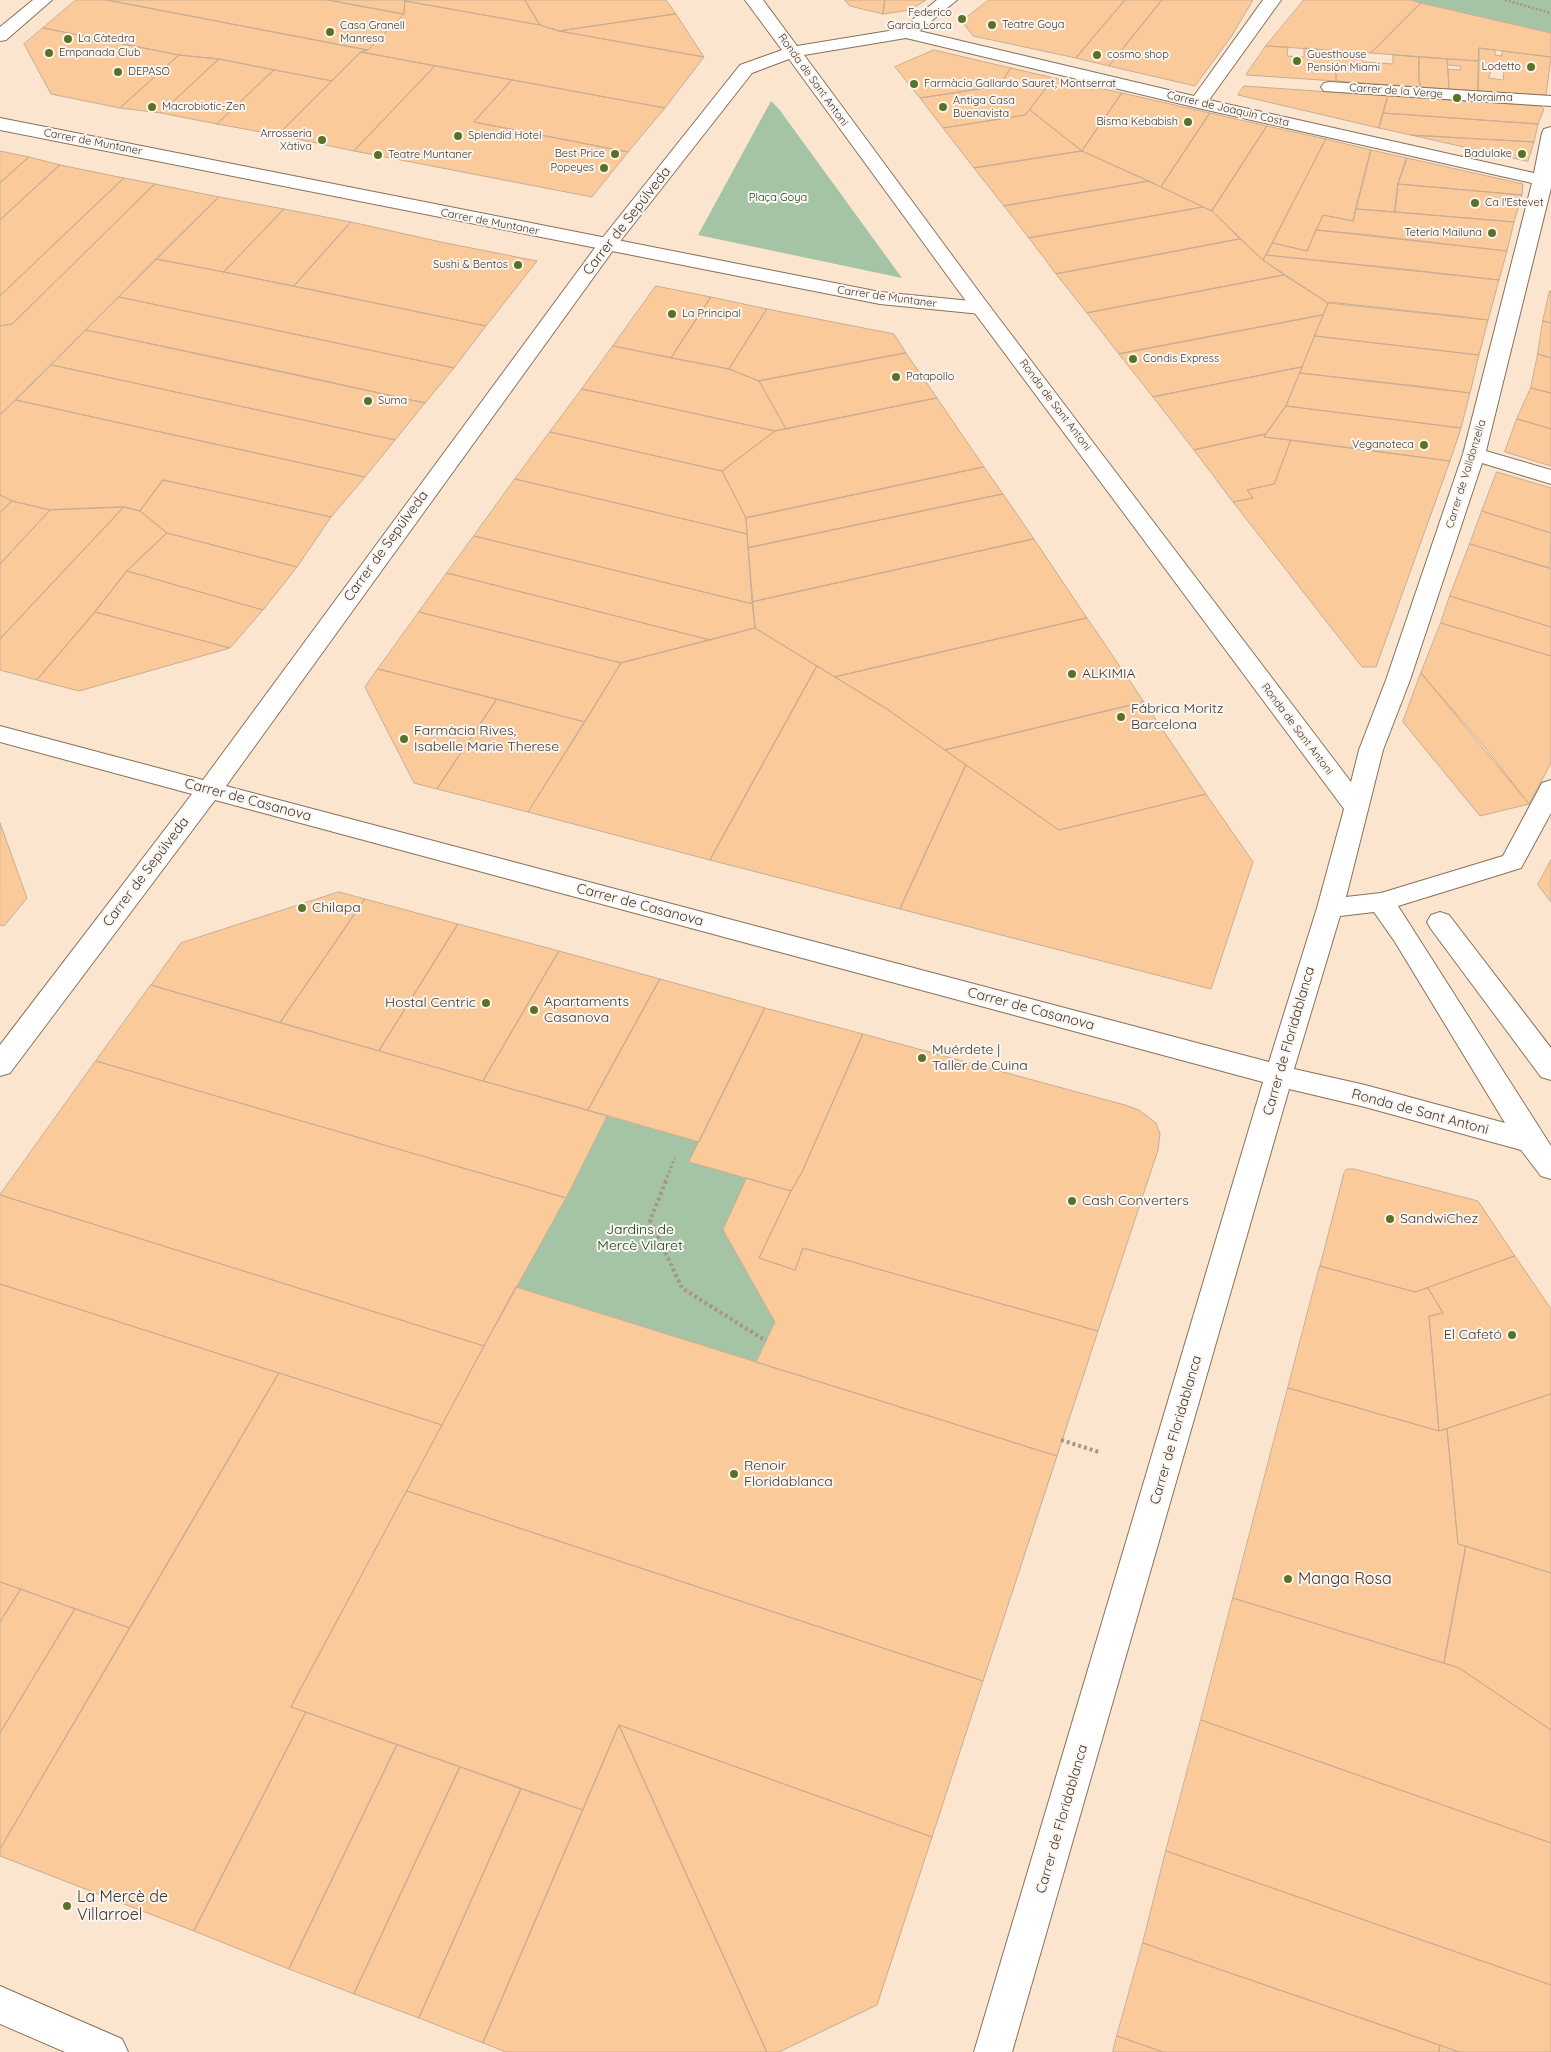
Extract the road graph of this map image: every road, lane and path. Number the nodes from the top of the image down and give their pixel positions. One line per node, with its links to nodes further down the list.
1 (43, 0): 8 (street)
2 (754, 0): 9 (street, Ronda de Sant Antoni)
3 (948, 0): 7 (street)
4 (1272, 0): 12 (street)
5 (1505, 0): 6 (path)
6 (1551, 12)
7 (906, 32): 9 (street, Carrer de Sepúlveda); 12 (street, Carrer de Joaquín Costa)
8 (0, 36)
9 (792, 52): 16 (street, Carrer de Sepúlveda); 17 (street, Ronda de Sant Antoni)
10 (1330, 87): 11 (street, Carrer de la Verge)
11 (1551, 101)
12 (1198, 103): 15 (street, Carrer de Joaquín Costa)
13 (0, 124): 16 (street, Carrer de Muntaner)
14 (1551, 133): 15 (street, Carrer de Valldonzella)
15 (1547, 181): 18 (street, Carrer de Valldonzella)
16 (607, 245): 17 (street, Carrer de Muntaner); 22 (street, Carrer de Sepúlveda)
17 (981, 308): 23 (street, Ronda de Sant Antoni)
18 (1474, 454): 19 (street); 23 (street, Carrer de Valldonzella)
19 (1551, 477)
20 (0, 734): 22 (street, Carrer de Casanova)
21 (1551, 789): 24 (street)
22 (208, 790): 27 (street, Carrer de Sepúlveda); 29 (street, Carrer de Casanova)
23 (1357, 808): 25 (street, Carrer de Floridablanca)
24 (1381, 902): 25 (street); 30 (street)
25 (1330, 908): 29 (street, Carrer de Floridablanca)
26 (1440, 922): 28 (street)
27 (0, 1065)
28 (1551, 1070)
29 (1279, 1076): 30 (street, Ronda de Sant Antoni); 38 (street, Carrer de Floridablanca)
30 (1531, 1142): 32 (street)
31 (675, 1158): 33 (path)
32 (1551, 1168)
33 (766, 1341)
34 (1061, 1440): 35 (path)
35 (1099, 1452)
36 (0, 2005): 37 (street)
37 (109, 2052)
38 (993, 2052)

